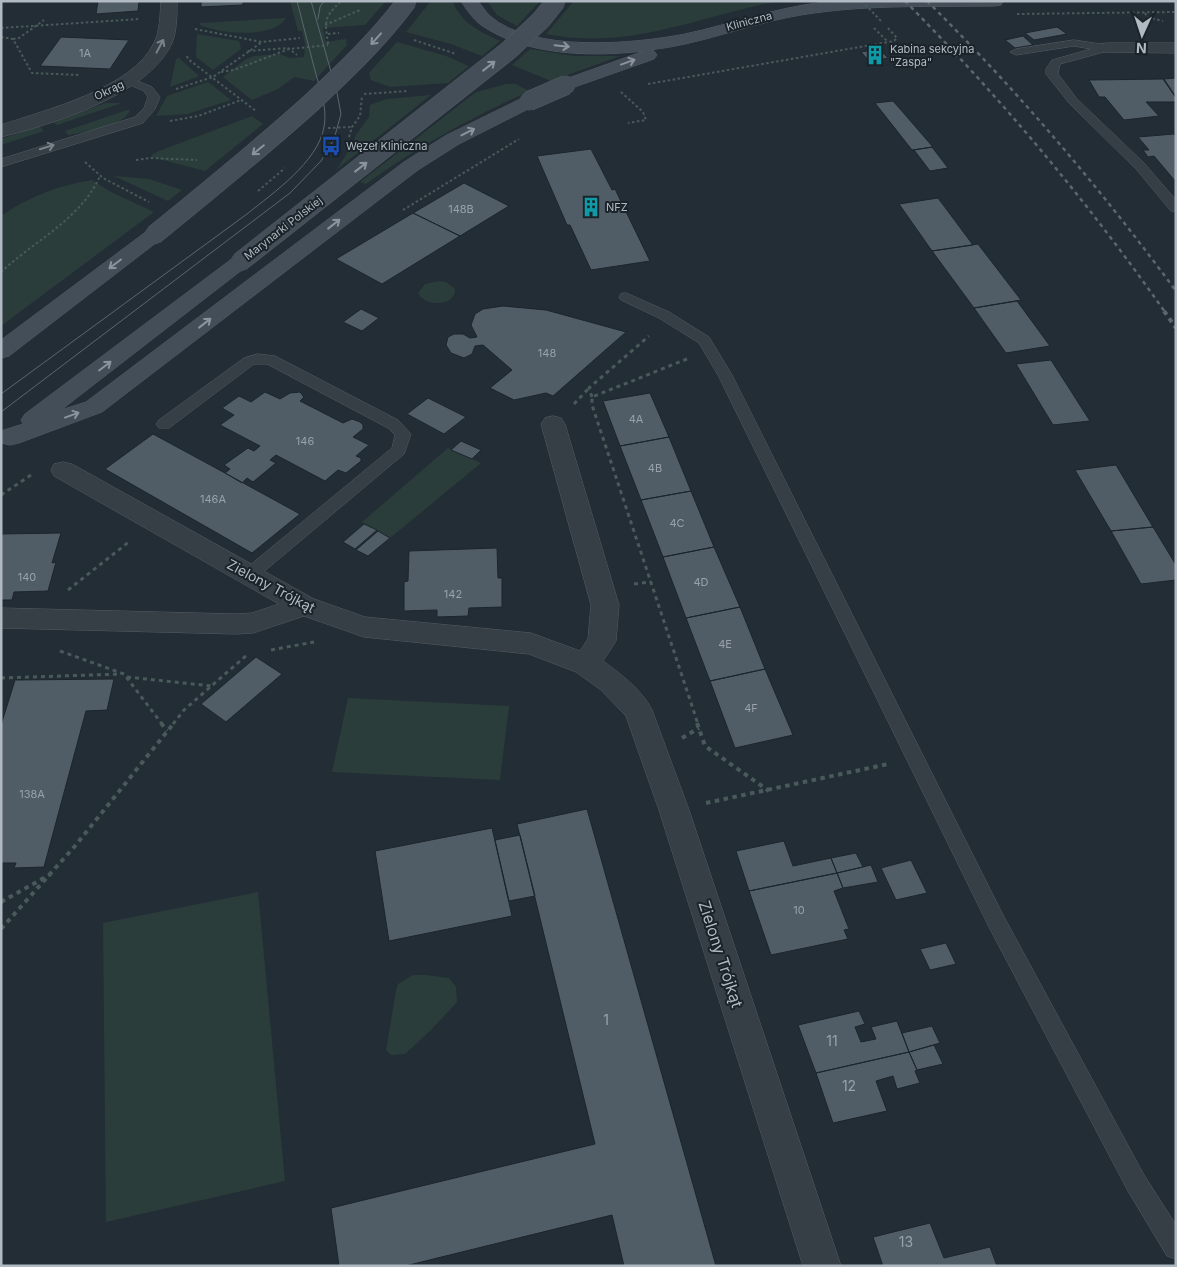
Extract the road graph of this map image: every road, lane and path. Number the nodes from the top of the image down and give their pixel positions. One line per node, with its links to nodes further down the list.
1 (169, 1): 37 (street, Okrąg, one-way to 1)
2 (342, 1): 13 (path)
3 (407, 1): 55 (main road, one-way to 55, bridge)
4 (469, 1): 22 (main road, one-way to 22)
5 (556, 1): 59 (main road, Marynarki Polskiej, one-way to 5, bridge)
6 (862, 1): 24 (path, bridge)
7 (995, 1): 22 (main road, Kliniczna)
8 (363, 9): 13 (path)
9 (1176, 12): 12 (path)
10 (146, 18): 14 (path)
11 (44, 20): 14 (path)
12 (1163, 21)
13 (325, 25): 25 (path)
14 (36, 26): 15 (path); 21 (path)
15 (1, 28)
16 (189, 28): 23 (path)
17 (883, 37): 24 (path)
18 (1, 38): 21 (path)
19 (300, 38): 23 (path)
20 (407, 38): 33 (path)
21 (13, 39): 35 (path)
22 (684, 40): 59 (main road, one-way to 22, bridge)
23 (262, 42): 30 (path)
24 (888, 42): 38 (path)
25 (328, 45): 26 (path); 29 (path)
26 (336, 45)
27 (1107, 48): 28 (street); 31 (lane); 50 (lane)
28 (1176, 48)
29 (289, 49): 30 (path); 32 (path); 34 (path)
30 (248, 51): 34 (path)
31 (1016, 52)
32 (297, 55)
33 (461, 56)
34 (219, 72): 36 (path)
35 (85, 75)
36 (212, 77)
37 (130, 80): 42 (lane); 45 (street, Okrąg)
38 (642, 86)
39 (628, 90): 43 (path)
40 (362, 95): 44 (path)
41 (241, 100): 42 (path)
42 (139, 120): 47 (lane, one-way to 42)
43 (628, 124)
44 (352, 127)
45 (1, 131)
46 (82, 160): 48 (path)
47 (1, 163)
48 (100, 176): 49 (path); 51 (path)
49 (151, 203)
50 (1176, 208)
51 (1, 272)
52 (626, 297): 53 (lane)
53 (664, 315): 54 (lane); 56 (path)
54 (710, 350): 56 (path); 74 (lane)
55 (1, 351)
56 (592, 398): 75 (path)
57 (164, 424): 62 (lane)
58 (553, 424): 69 (street)
59 (6, 440)
60 (64, 470): 61 (street, Zielony Trójkąt)
61 (156, 522): 62 (street, Zielony Trójkąt); 65 (path)
62 (249, 575): 63 (street, Zielony Trójkąt)
63 (304, 606): 65 (street); 66 (street, Zielony Trójkąt)
64 (1, 618): 65 (street)
65 (30, 619)
66 (359, 626): 68 (path); 69 (street, Zielony Trójkąt)
67 (254, 652): 72 (path)
68 (263, 652)
69 (586, 664): 76 (street, Zielony Trójkąt)
70 (126, 677): 71 (path); 72 (path); 73 (path)
71 (1, 678)
72 (212, 686): 73 (path)
73 (167, 731): 77 (path)
74 (916, 758): 75 (path); 80 (lane)
75 (769, 790): 76 (path)
76 (674, 810): 81 (street, Zielony Trójkąt)
77 (53, 872): 78 (path); 79 (path)
78 (1, 902)
79 (1, 929)
80 (1176, 1247)
81 (822, 1266)

